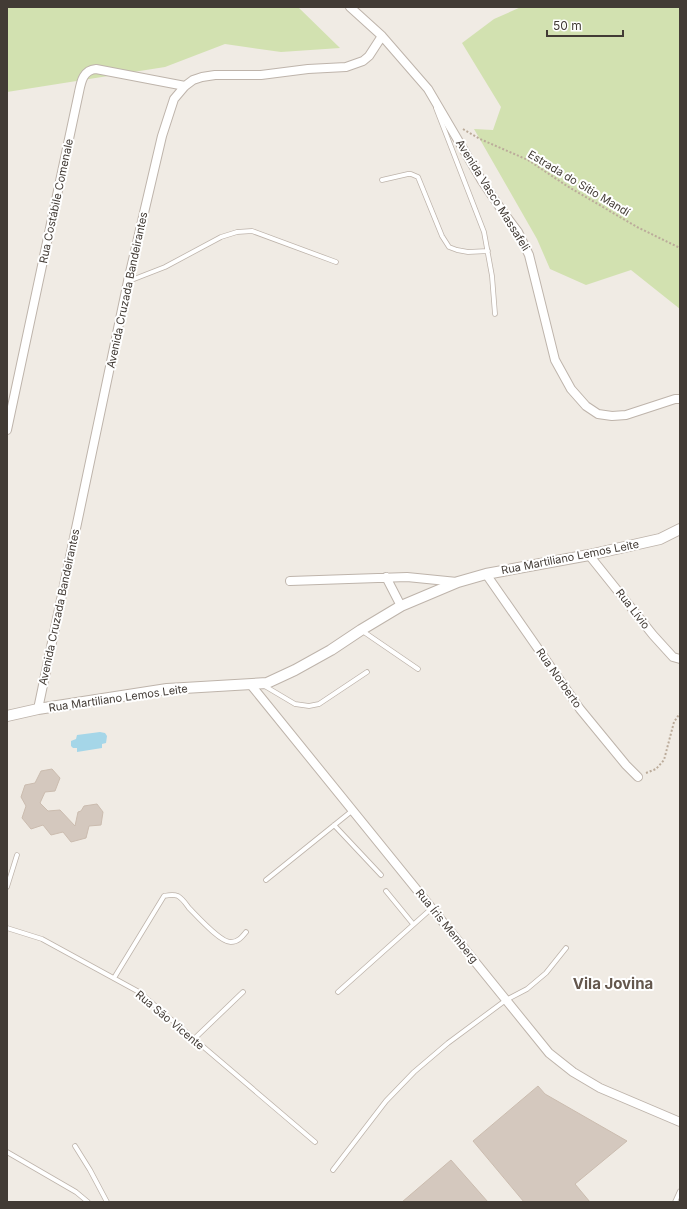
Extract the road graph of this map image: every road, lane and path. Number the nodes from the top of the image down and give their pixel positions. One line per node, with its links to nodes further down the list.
1 (350, 7): 2 (street, Avenida Vasco Massafeli)
2 (382, 36): 3 (street, Avenida Cruzada Bandeirantes); 4 (street, Avenida Vasco Massafeli)
3 (185, 86): 10 (street, Avenida Cruzada Bandeirantes); 13 (street, Rua Costábile Comenale)
4 (428, 89): 5 (street, Avenida Vasco Massafeli); 8 (lane)
5 (448, 121): 7 (path, Estrada do Sítio Mandí); 12 (street, Avenida Vasco Massafeli)
6 (382, 180): 8 (lane)
7 (680, 248)
8 (488, 251): 11 (lane)
9 (336, 262): 10 (lane)
10 (128, 281): 26 (street, Avenida Cruzada Bandeirantes)
11 (495, 314)
12 (680, 399)
13 (7, 430)
14 (680, 528): 15 (street, Rua Martiliano Lemos Leite)
15 (589, 555): 16 (street, Rua Martiliano Lemos Leite); 22 (street, Rua Lívio)
16 (486, 574): 19 (street, Rua Martiliano Lemos Leite); 29 (street, Rua Norberto)
17 (386, 577): 18 (street, Rua Martiliano Lemos Leite); 19 (street, Rua Martiliano Lemos Leite); 20 (street)
18 (290, 581)
19 (458, 582): 20 (street, Rua Martiliano Lemos Leite)
20 (401, 606): 21 (street, Rua Martiliano Lemos Leite)
21 (361, 630): 23 (lane); 25 (street, Rua Martiliano Lemos Leite)
22 (680, 659)
23 (418, 669)
24 (367, 672): 25 (lane)
25 (255, 684): 26 (street, Rua Martiliano Lemos Leite); 30 (street, Rua Íris Memberg)
26 (38, 709): 28 (street, Rua Martiliano Lemos Leite)
27 (680, 713): 29 (path)
28 (7, 716)
29 (638, 777)
30 (353, 810): 31 (lane); 37 (street, Rua Íris Memberg)
31 (334, 825): 33 (lane); 34 (lane)
32 (18, 855): 35 (lane)
33 (381, 875)
34 (266, 880)
35 (7, 887)
36 (386, 891): 38 (lane)
37 (432, 908): 38 (lane); 45 (street, Rua Íris Memberg)
38 (412, 924): 44 (lane)
39 (7, 928): 42 (lane, Rua São Vicente)
40 (246, 932): 42 (lane)
41 (566, 948): 45 (lane)
42 (114, 978): 46 (lane, Rua São Vicente)
43 (243, 992): 46 (lane)
44 (338, 992)
45 (506, 1000): 47 (street, Rua Íris Memberg); 51 (lane)
46 (194, 1039): 48 (lane, Rua São Vicente)
47 (680, 1122)
48 (314, 1142)
49 (75, 1146): 54 (lane)
50 (7, 1152): 53 (lane)
51 (333, 1170)
52 (680, 1191): 55 (lane)
53 (88, 1202)
54 (107, 1202)
55 (675, 1202)

